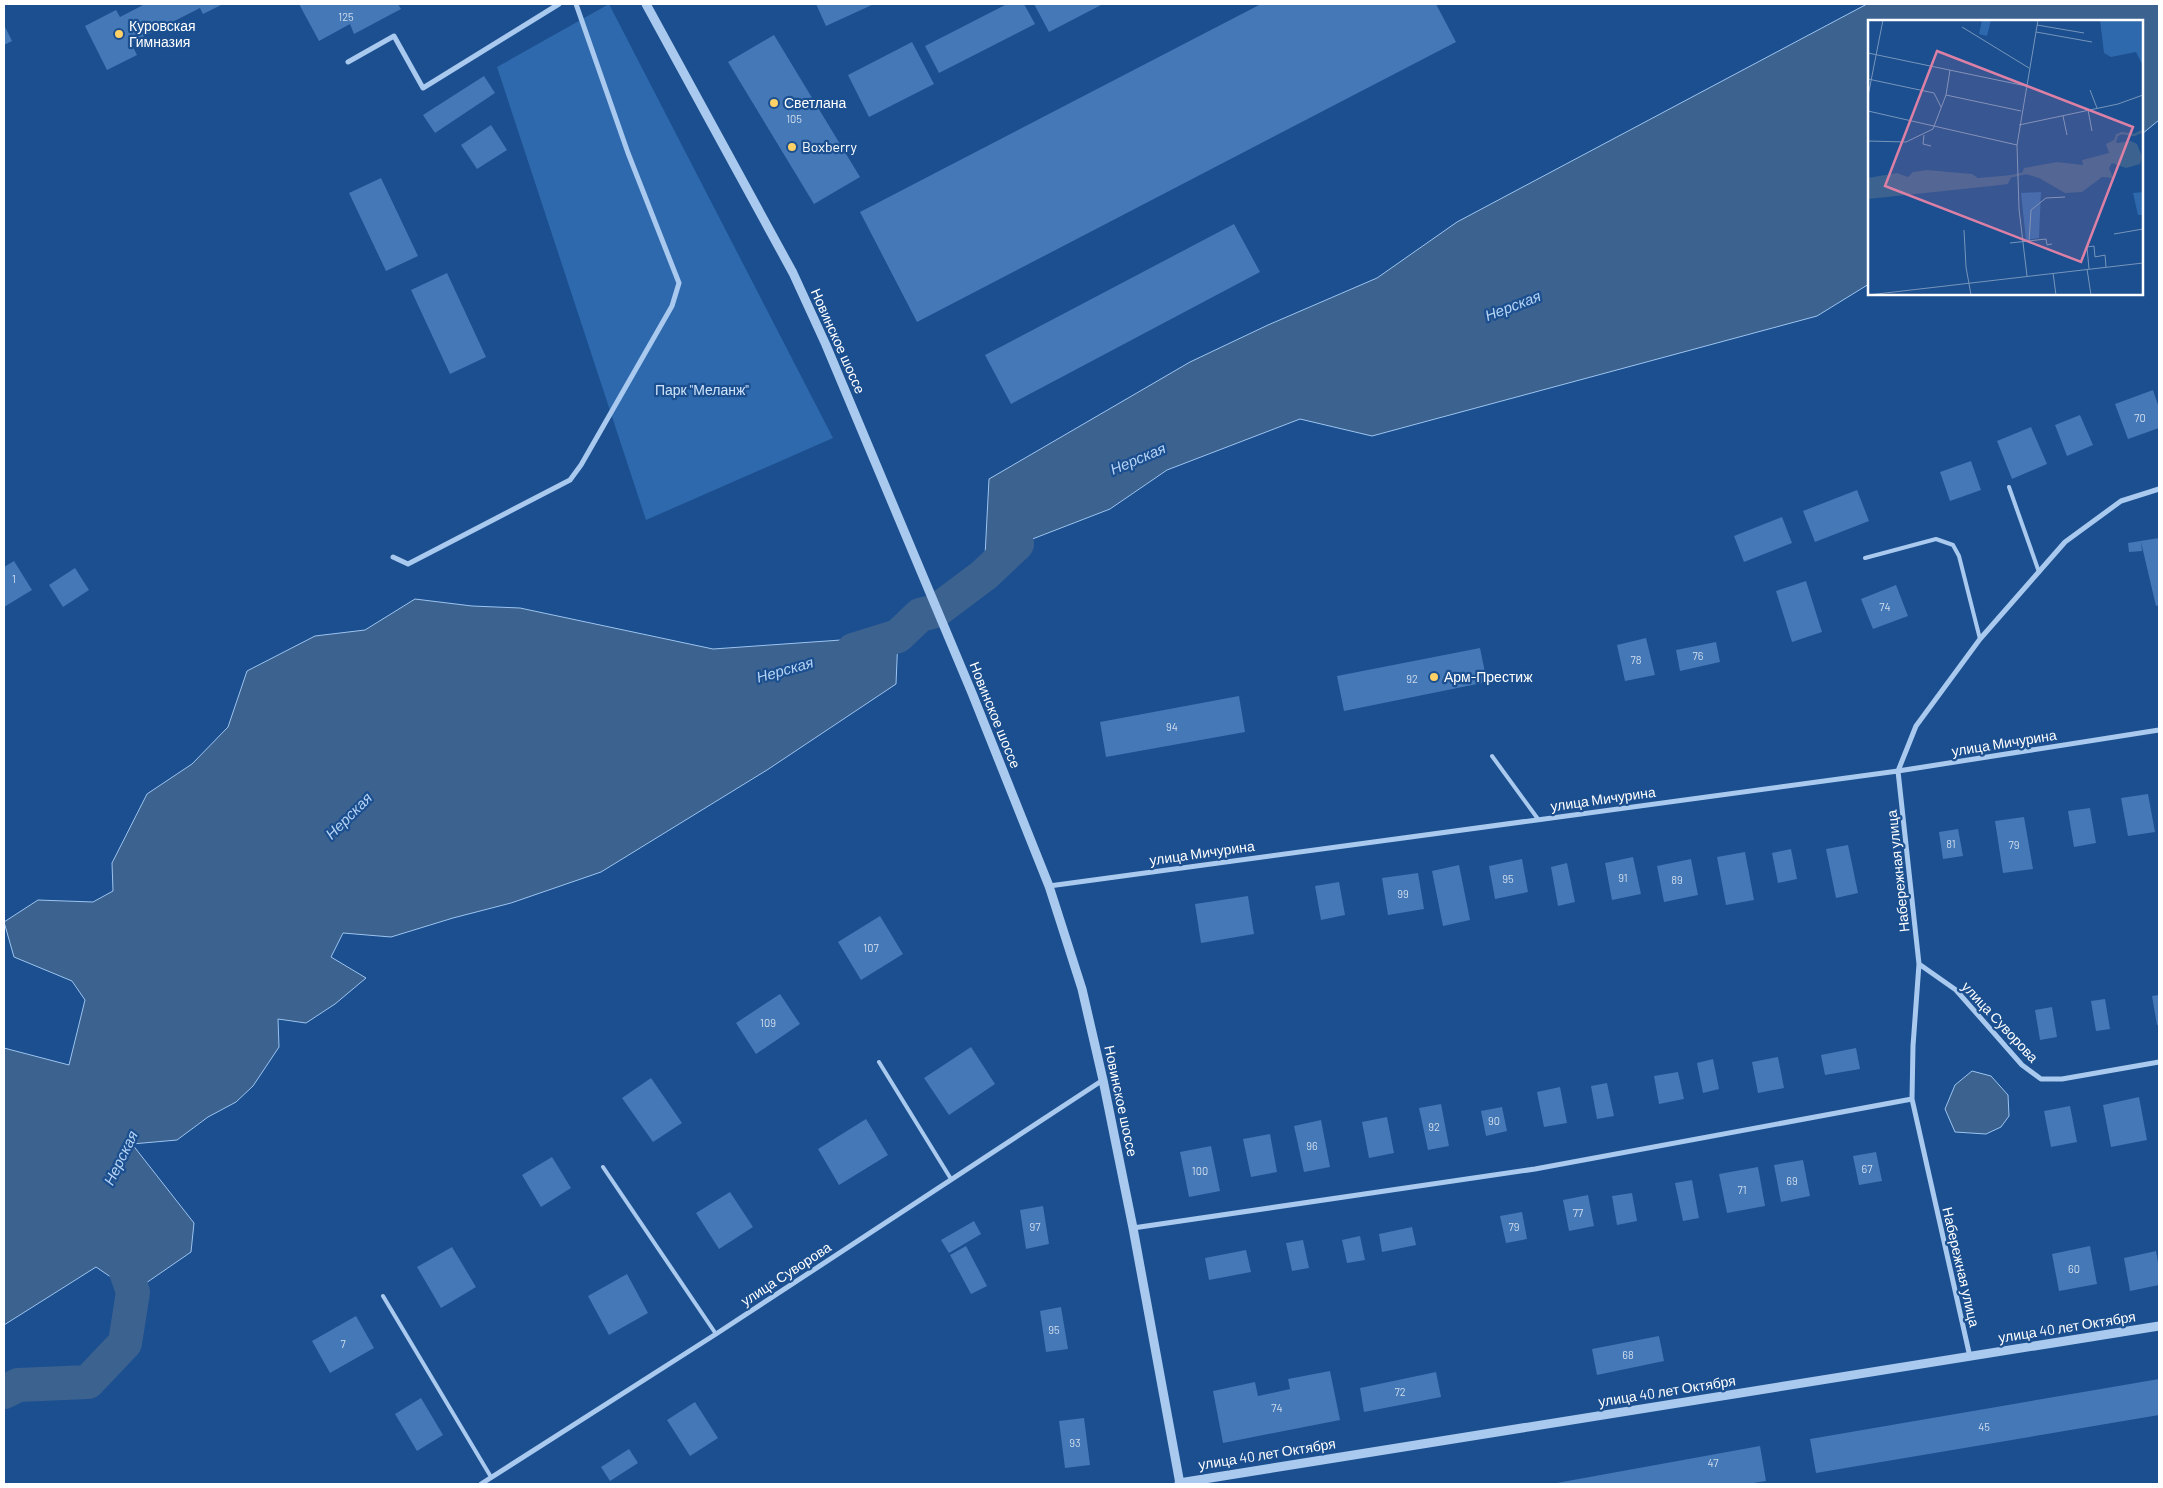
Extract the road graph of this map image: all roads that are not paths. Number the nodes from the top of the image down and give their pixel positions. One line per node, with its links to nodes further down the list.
1 (558, 4): 4 (street)
2 (576, 4): 7 (street)
3 (646, 4): 15 (street, Новинское шоссе)
4 (348, 62)
5 (2009, 487): 9 (lane)
6 (2159, 489): 9 (street, Набережная улица)
7 (393, 557)
8 (1865, 558): 10 (lane)
9 (2039, 572): 10 (street, Набережная улица)
10 (1980, 639): 13 (street, Набережная улица)
11 (2159, 730): 13 (street, улица Мичурина)
12 (1492, 756): 14 (lane)
13 (1898, 771): 14 (street, улица Мичурина); 16 (street, Набережная улица)
14 (1538, 819): 15 (street, улица Мичурина)
15 (1049, 886): 19 (street, Новинское шоссе)
16 (1920, 964): 18 (street, улица Суворова); 20 (street, Набережная улица)
17 (878, 1062): 22 (lane)
18 (2159, 1062)
19 (1103, 1080): 22 (street, улица Суворова); 23 (street, Новинское шоссе)
20 (1912, 1099): 23 (street); 27 (street, Набережная улица)
21 (602, 1167): 26 (lane)
22 (951, 1179): 26 (street, улица Суворова)
23 (1133, 1228): 30 (street, Новинское шоссе)
24 (383, 1296): 28 (lane)
25 (2159, 1326): 27 (street, улица 40 лет Октября)
26 (716, 1334): 28 (street, улица Суворова)
27 (1970, 1357): 30 (street, улица 40 лет Октября)
28 (491, 1477): 29 (street, улица Суворова)
29 (480, 1484)
30 (1179, 1484)

